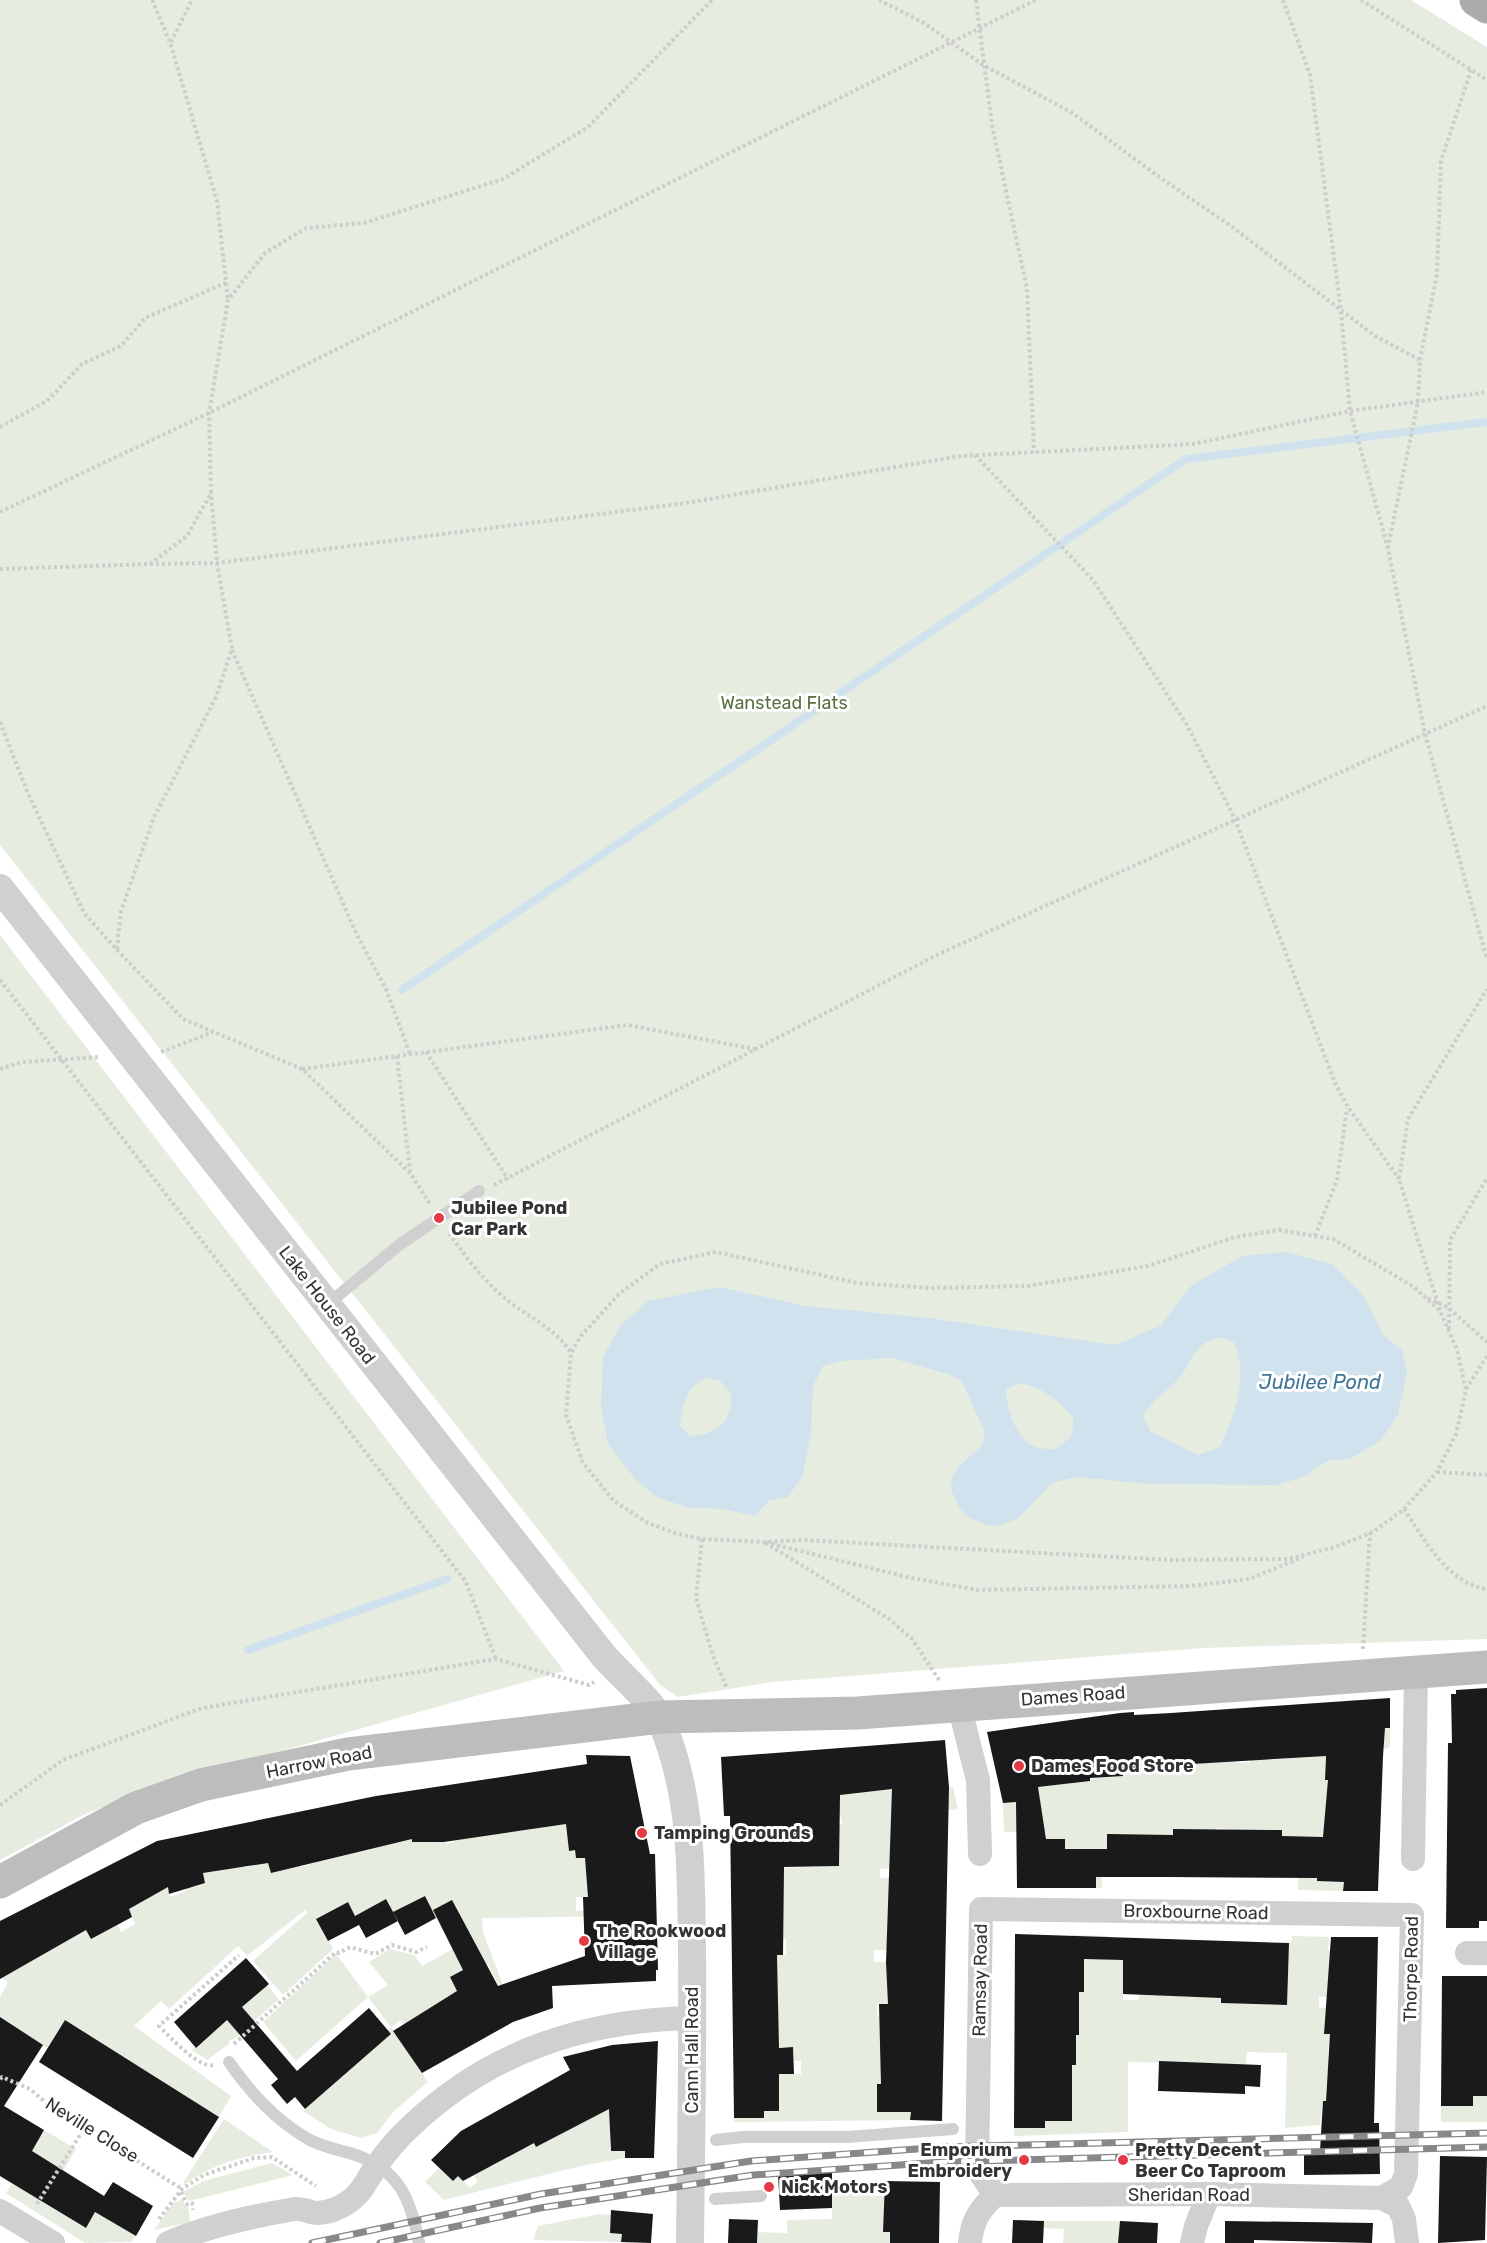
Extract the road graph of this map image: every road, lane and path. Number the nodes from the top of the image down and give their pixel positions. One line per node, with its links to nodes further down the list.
1 (152, 0): 12 (path)
2 (192, 0): 12 (path)
3 (712, 0): 18 (path)
4 (879, 0): 13 (path)
5 (976, 0): 11 (path)
6 (1036, 0): 11 (path)
7 (1283, 0): 19 (path)
8 (1361, 0): 15 (path)
9 (1476, 0): 10 (main road)
10 (1487, 7)
11 (979, 28): 13 (path); 14 (path)
12 (170, 42): 17 (path)
13 (951, 42): 14 (path); 24 (path)
14 (983, 65): 19 (path); 26 (path)
15 (1471, 70): 16 (path); 20 (path)
16 (1487, 80)
17 (228, 282): 18 (path); 25 (path)
18 (228, 300): 24 (path)
19 (1341, 311): 20 (path); 23 (path)
20 (1420, 360): 22 (path)
21 (1487, 392): 22 (path)
22 (1418, 402): 23 (path); 30 (path)
23 (1350, 411): 26 (path); 30 (path)
24 (209, 413): 28 (path); 29 (path)
25 (0, 427)
26 (1034, 452): 27 (path)
27 (975, 455): 31 (path); 38 (path)
28 (212, 493): 31 (path); 32 (path)
29 (0, 512)
30 (1388, 548): 37 (path)
31 (217, 563): 32 (path); 34 (path)
32 (150, 564): 33 (path)
33 (0, 570)
34 (232, 649): 40 (path); 46 (path)
35 (1487, 706): 37 (path)
36 (0, 722): 40 (path)
37 (1425, 734): 38 (path); 41 (path)
38 (1235, 819): 44 (path); 49 (path)
39 (0, 888): 60 (street, Lake House Road)
40 (117, 950): 48 (path)
41 (1487, 960)
42 (0, 980): 77 (path)
43 (1487, 989): 53 (path)
44 (755, 1049): 45 (path); 52 (path)
45 (426, 1052): 46 (path); 52 (path)
46 (410, 1054): 47 (path)
47 (397, 1056): 48 (path); 50 (path)
48 (302, 1069): 50 (path)
49 (1348, 1107): 53 (path); 56 (path)
50 (410, 1173): 54 (path)
51 (1487, 1178): 61 (path)
52 (508, 1179): 55 (path)
53 (1399, 1179): 59 (path)
54 (421, 1191)
55 (479, 1191): 60 (lane)
56 (1315, 1236): 58 (path); 65 (path)
57 (457, 1245): 65 (path)
58 (1425, 1297): 59 (path); 62 (path)
59 (1438, 1303): 61 (path); 62 (path)
60 (327, 1305): 83 (street, Lake House Road)
61 (1449, 1308): 63 (path); 64 (path)
62 (1440, 1311): 63 (path)
63 (1449, 1330): 67 (path)
64 (1487, 1342)
65 (571, 1353): 72 (path)
66 (1487, 1356): 67 (path)
67 (1466, 1390): 68 (path)
68 (1437, 1472): 69 (path); 70 (path)
69 (1487, 1475)
70 (1404, 1509): 71 (path); 75 (path)
71 (1370, 1533): 74 (path); 76 (path)
72 (702, 1539): 73 (path); 82 (path)
73 (764, 1542): 74 (path); 74 (path); 81 (path)
74 (1315, 1552)
75 (1487, 1589)
76 (1363, 1657)
77 (496, 1659): 80 (path); 84 (path)
78 (1487, 1667): 79 (main road, Dames Road)
79 (1416, 1672): 81 (main road, Dames Road); 86 (street)
80 (596, 1680)
81 (950, 1695): 83 (main road, Dames Road); 85 (street)
82 (732, 1699)
83 (660, 1717): 87 (main road, Harrow Road); 92 (street, Cann Hall Road)
84 (0, 1805)
85 (980, 1854)
86 (1413, 1859)
87 (0, 1882)
88 (981, 1909): 89 (street, Broxbourne Road); 102 (street, Ramsay Road)
89 (1412, 1915): 104 (street, Thorpe Road)
90 (427, 1947): 93 (path)
91 (239, 1955): 93 (path)
92 (693, 2018): 98 (street); 111 (street, Cann Hall Road)
93 (229, 2062): 98 (lane)
94 (0, 2079): 95 (path, Neville Close)
95 (85, 2127): 100 (path, Neville Close); 107 (path)
96 (952, 2129): 97 (lane)
97 (716, 2140)
98 (377, 2165): 108 (street); 110 (lane)
99 (297, 2174): 100 (path)
100 (182, 2189): 108 (path)
101 (1209, 2194): 102 (street, Sheridan Road); 104 (street, Sheridan Road); 113 (street)
102 (995, 2195): 112 (street)
103 (761, 2196): 105 (lane)
104 (1382, 2198): 114 (street)
105 (715, 2199)
106 (0, 2211): 107 (street)
107 (23, 2225): 109 (street)
108 (162, 2233)
109 (53, 2243)
110 (419, 2243)
111 (690, 2243)
112 (970, 2243)
113 (1192, 2243)
114 (1407, 2243)

